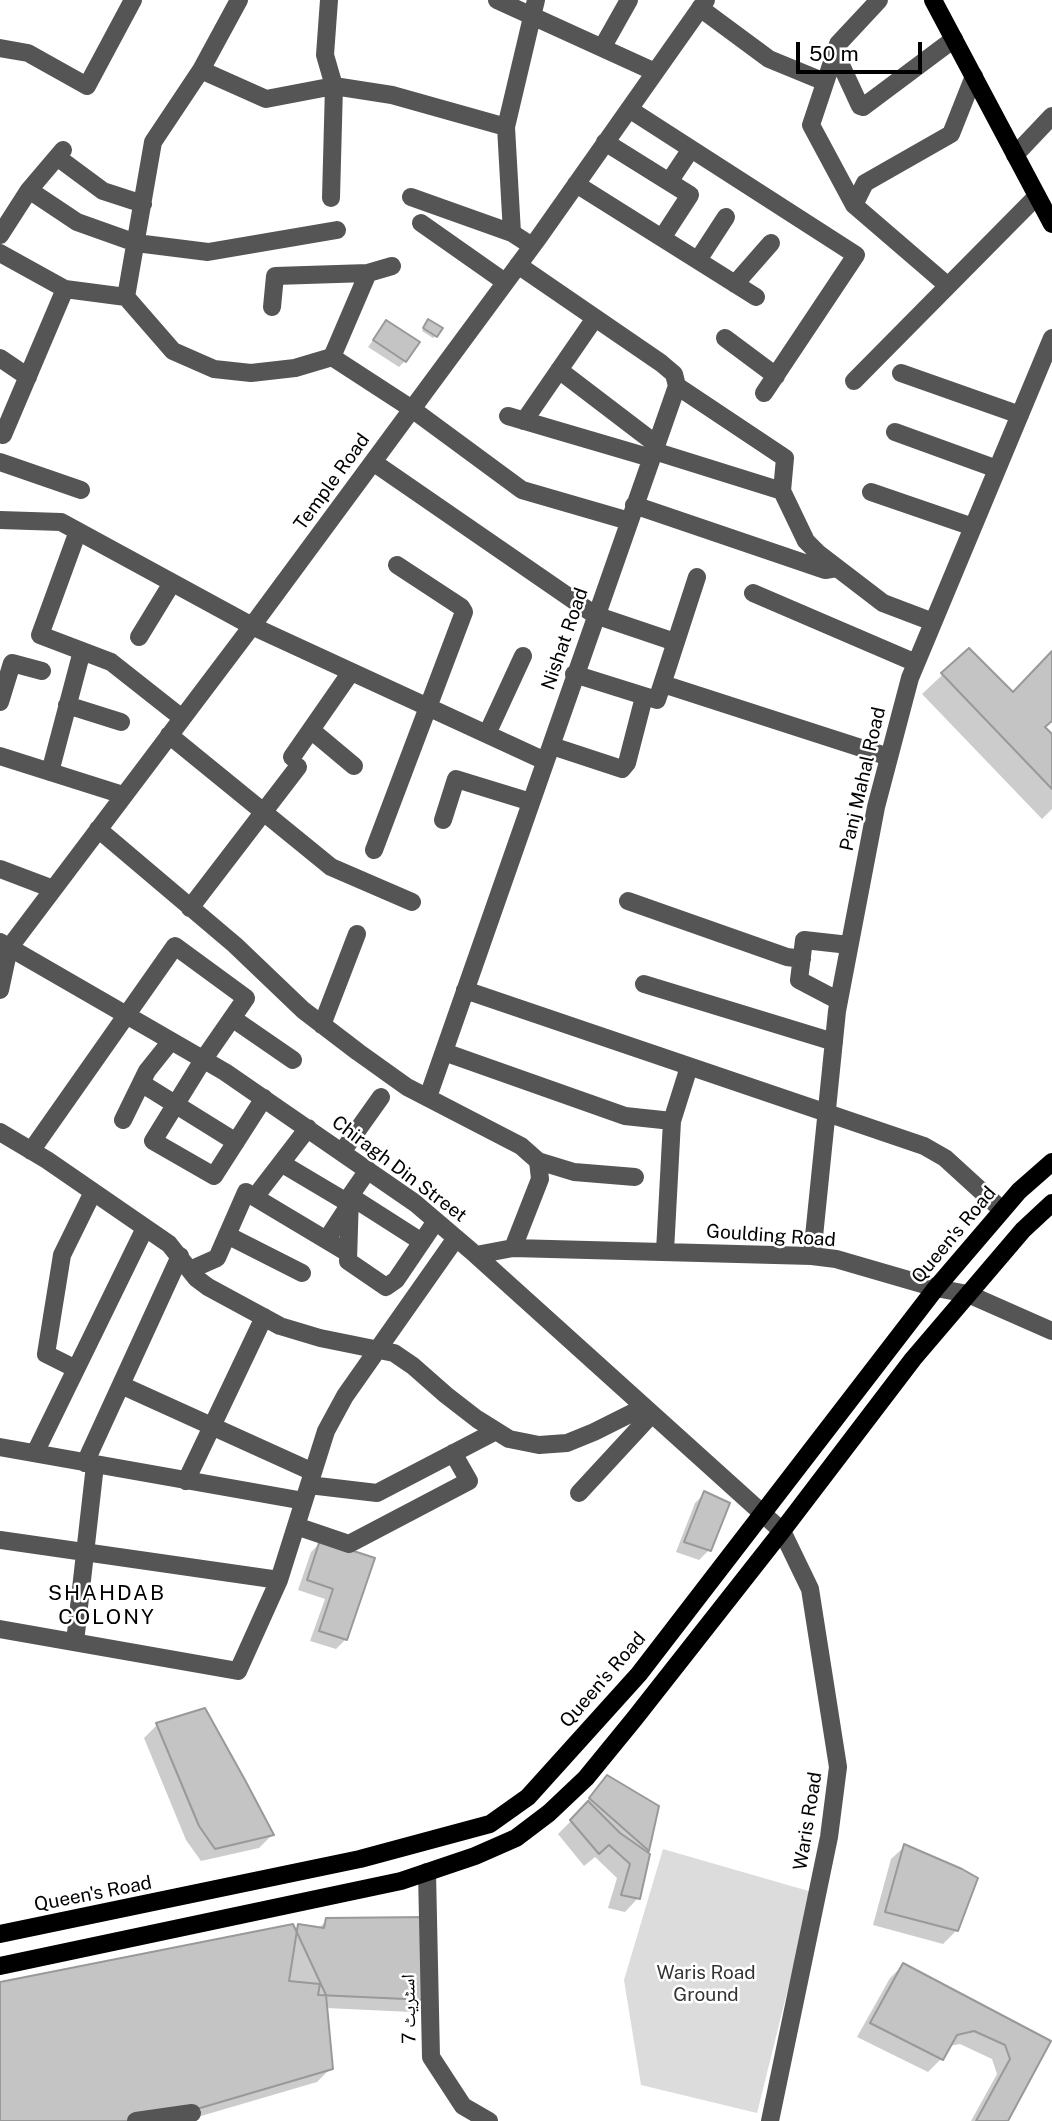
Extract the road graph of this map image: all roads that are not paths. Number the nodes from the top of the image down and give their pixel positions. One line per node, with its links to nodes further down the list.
1 (133, 0): 11 (street)
2 (239, 0): 14 (street)
3 (329, 0): 18 (street)
4 (497, 0): 9 (street)
5 (629, 0): 12 (street)
6 (879, 0): 13 (street)
7 (933, 0): 10 (main road)
8 (703, 4): 15 (street, Temple Road); 17 (street)
9 (535, 7): 12 (street); 21 (street)
10 (954, 39): 13 (street); 16 (main road)
11 (0, 48)
12 (602, 48): 15 (street)
13 (835, 52): 17 (street)
14 (201, 71): 18 (street); 31 (street)
15 (655, 72): 19 (street, Temple Road)
16 (974, 76): 24 (main road); 32 (street)
17 (825, 82): 32 (street)
18 (334, 86): 21 (street); 30 (street)
19 (629, 109): 22 (street, Temple Road); 23 (street)
20 (1052, 116): 24 (street)
21 (506, 127): 37 (street)
22 (605, 142): 25 (street); 26 (street, Temple Road)
23 (691, 149): 25 (street); 62 (street)
24 (1015, 155): 28 (main road)
25 (669, 182): 39 (street)
26 (576, 184): 39 (street); 42 (street, Temple Road)
27 (29, 190): 31 (street); 38 (street); 40 (street)
28 (1037, 195): 35 (main road); 50 (street)
29 (411, 197): 37 (street)
30 (331, 198)
31 (143, 204): 40 (street)
32 (854, 205): 50 (street)
33 (726, 217): 44 (street)
34 (421, 223): 48 (street)
35 (1052, 224)
36 (337, 230): 40 (street)
37 (512, 233): 42 (street)
38 (0, 235)
39 (662, 238): 44 (street)
40 (136, 243): 52 (street)
41 (771, 243): 49 (street)
42 (532, 246): 45 (street, Temple Road)
43 (0, 253): 51 (street)
44 (698, 260): 49 (street)
45 (518, 265): 48 (street, Temple Road); 55 (street)
46 (393, 266): 47 (street)
47 (368, 273): 54 (street); 59 (street)
48 (505, 282): 69 (street, Temple Road)
49 (735, 284): 53 (street)
50 (947, 285): 64 (street)
51 (65, 289): 52 (street); 63 (street)
52 (126, 297): 59 (street)
53 (757, 297)
54 (272, 307)
55 (595, 318): 60 (street); 65 (street)
56 (725, 338): 62 (street)
57 (1052, 338): 70 (street, Panj Mahal Road)
58 (0, 358): 63 (street)
59 (332, 358): 69 (street)
60 (559, 370): 73 (street); 73 (street)
61 (901, 373): 70 (street)
62 (776, 376): 67 (street)
63 (27, 377): 68 (street)
64 (854, 381)
65 (677, 386): 73 (street, Nishat Road); 78 (street)
66 (0, 393): 68 (street)
67 (764, 393)
68 (19, 397): 72 (street)
69 (412, 409): 75 (street, Temple Road); 80 (street)
70 (1020, 415): 76 (street, Panj Mahal Road)
71 (895, 432): 76 (street)
72 (3, 435)
73 (654, 451): 78 (street); 80 (street, Nishat Road)
74 (0, 462): 77 (street)
75 (373, 462): 89 (street); 91 (street, Temple Road)
76 (997, 469): 82 (street, Panj Mahal Road)
77 (82, 490)
78 (782, 491): 85 (street)
79 (871, 492): 82 (street)
80 (631, 513): 85 (street); 89 (street, Nishat Road)
81 (0, 520): 83 (street)
82 (973, 527): 90 (street, Panj Mahal Road)
83 (78, 531): 87 (street); 94 (street)
84 (397, 565): 104 (street)
85 (838, 568): 90 (street)
86 (697, 576): 93 (street)
87 (172, 583): 91 (street); 92 (street)
88 (753, 593): 96 (street)
89 (595, 615): 93 (street); 99 (street, Nishat Road)
90 (933, 622): 96 (street, Panj Mahal Road)
91 (253, 626): 98 (street); 105 (street, Temple Road)
92 (139, 637)
93 (675, 642): 100 (street)
94 (82, 651): 103 (street); 105 (street)
95 (523, 656): 108 (street)
96 (916, 663): 112 (street, Panj Mahal Road)
97 (42, 671): 102 (street)
98 (351, 672): 104 (street); 107 (street)
99 (575, 674): 101 (street); 110 (street, Nishat Road)
100 (663, 684): 101 (street); 112 (street)
101 (644, 696): 110 (street)
102 (0, 702)
103 (67, 705): 106 (street); 114 (street)
104 (429, 707): 108 (street); 120 (street)
105 (182, 718): 109 (street, Temple Road)
106 (121, 722)
107 (311, 730): 113 (street); 117 (street)
108 (486, 734): 110 (street)
109 (169, 735): 115 (street, Temple Road); 117 (street)
110 (549, 754): 116 (street, Nishat Road)
111 (0, 756): 114 (street)
112 (889, 757): 128 (street, Panj Mahal Road)
113 (354, 766)
114 (50, 772): 115 (street)
115 (123, 795): 119 (street, Temple Road)
116 (531, 802): 118 (street); 132 (street, Nishat Road)
117 (263, 812): 124 (street); 125 (street)
118 (443, 820)
119 (97, 830): 122 (street, Temple Road); 125 (street)
120 (374, 850)
121 (0, 869): 122 (street)
122 (53, 889): 127 (street, Temple Road)
123 (628, 901): 129 (street)
124 (411, 902)
125 (190, 908): 136 (street)
126 (357, 934): 136 (street)
127 (5, 945): 131 (street, Temple Road); 134 (street, Chiragh Din Street)
128 (849, 945): 129 (street); 133 (street, Panj Mahal Road)
129 (802, 959): 133 (street)
130 (643, 984): 138 (street)
131 (0, 990)
132 (465, 990): 139 (street, Nishat Road); 142 (street)
133 (839, 1001): 138 (street, Panj Mahal Road)
134 (125, 1015): 135 (street); 137 (street, Chiragh Din Street); 154 (street)
135 (232, 1018): 140 (street); 141 (street)
136 (322, 1025): 145 (street)
137 (171, 1041): 140 (street, Chiragh Din Street); 143 (street)
138 (834, 1042): 148 (street, Panj Mahal Road)
139 (444, 1052): 145 (street, Nishat Road); 150 (street)
140 (203, 1060): 146 (street, Chiragh Din Street); 147 (street)
141 (293, 1060)
142 (690, 1067): 148 (street); 150 (street)
143 (141, 1083): 147 (street); 149 (street)
144 (381, 1097): 155 (street)
145 (428, 1097): 156 (street)
146 (264, 1098): 151 (street, Chiragh Din Street); 153 (street)
147 (176, 1105): 153 (street); 153 (street)
148 (827, 1114): 165 (street); 176 (street, Panj Mahal Road)
149 (122, 1120)
150 (672, 1121): 173 (street)
151 (308, 1128): 155 (street, Chiragh Din Street); 158 (street)
152 (0, 1132): 154 (street)
153 (236, 1142)
154 (31, 1151): 161 (street)
155 (342, 1152): 159 (street, Chiragh Din Street)
156 (538, 1161): 160 (street); 172 (street)
157 (1052, 1161): 165 (main road, Queen's Road)
158 (281, 1163): 162 (street); 163 (street)
159 (368, 1170): 163 (street); 166 (street, Chiragh Din Street)
160 (635, 1177)
161 (93, 1192): 167 (street); 184 (street)
162 (254, 1197): 168 (street); 170 (street)
163 (350, 1200): 170 (street); 171 (street); 174 (street)
164 (1052, 1203): 180 (main road)
165 (1002, 1210): 179 (main road, Queen's Road)
166 (436, 1221): 169 (street, Chiragh Din Street); 171 (street)
167 (145, 1228): 177 (street); 184 (street)
168 (227, 1235): 177 (street); 178 (street)
169 (456, 1238): 175 (street, Chiragh Din Street); 183 (street)
170 (327, 1239): 174 (street)
171 (422, 1242): 174 (street)
172 (513, 1248): 173 (street, Goulding Road); 175 (street, Goulding Road)
173 (665, 1251): 176 (street, Goulding Road)
174 (348, 1253)
175 (476, 1255): 186 (street, Chiragh Din Street)
176 (813, 1256): 179 (street, Goulding Road)
177 (185, 1263): 181 (street); 185 (street)
178 (302, 1273)
179 (936, 1288): 180 (street, Goulding Road); 196 (main road, Queen's Road)
180 (968, 1294): 182 (street, Goulding Road); 198 (main road)
181 (264, 1317): 183 (street); 187 (street)
182 (1052, 1331)
183 (379, 1348): 188 (street); 194 (street)
184 (76, 1368): 190 (street)
185 (121, 1385): 187 (street); 192 (street)
186 (648, 1410): 188 (street); 195 (street); 196 (street, Chiragh Din Street)
187 (212, 1426): 193 (street); 194 (street)
188 (496, 1431): 191 (street)
189 (0, 1447): 190 (street)
190 (35, 1453): 192 (street)
191 (453, 1453): 194 (street); 197 (street)
192 (90, 1464): 193 (street); 200 (street)
193 (186, 1481): 194 (street)
194 (309, 1486): 197 (street)
195 (579, 1493)
196 (762, 1514): 198 (street, Chiragh Din Street); 205 (main road, Queen's Road)
197 (296, 1526): 201 (street)
198 (782, 1531): 204 (main road); 210 (street, Waris Road)
199 (0, 1540): 200 (street)
200 (86, 1552): 201 (street); 203 (street)
201 (279, 1580): 203 (street)
202 (0, 1629): 203 (street)
203 (75, 1642)
204 (427, 1872): 206 (main road); 209 (street, اسٹریٹ 7)
205 (0, 1934)
206 (0, 1966)
207 (192, 2113): 208 (street)
208 (136, 2121)
209 (489, 2121)
210 (770, 2121)

